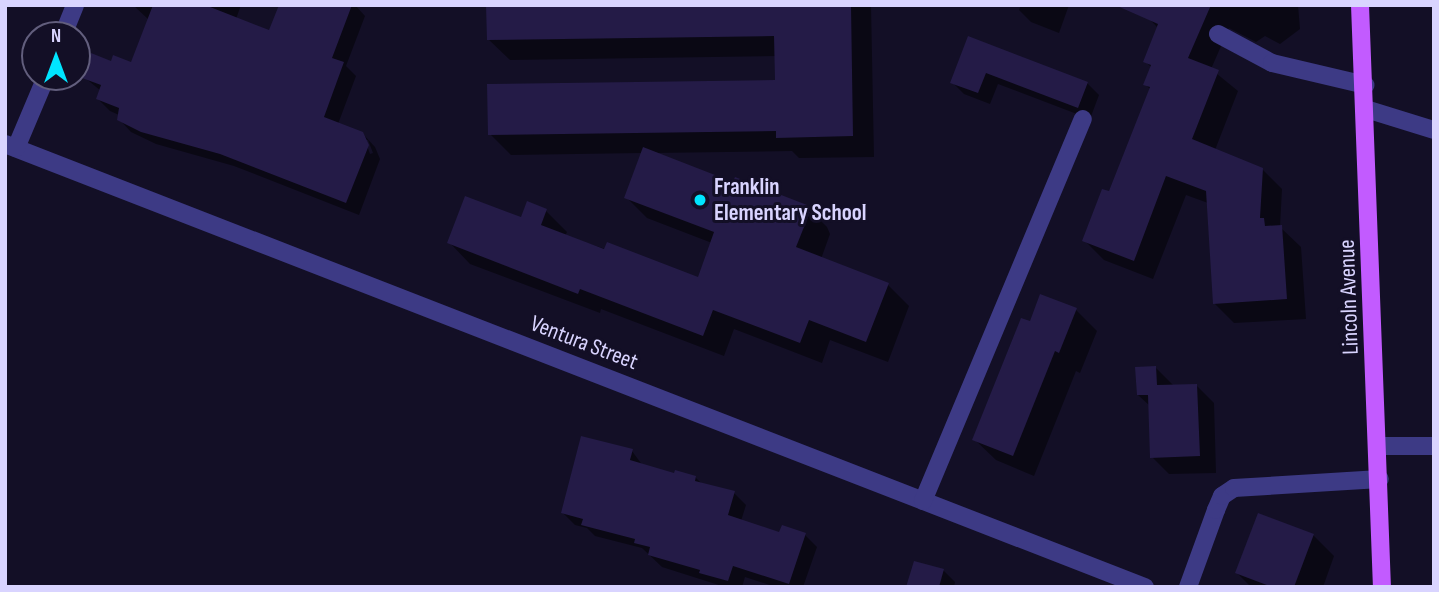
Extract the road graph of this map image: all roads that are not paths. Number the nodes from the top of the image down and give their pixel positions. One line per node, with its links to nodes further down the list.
1 (1360, 5): 3 (main road, Lincoln Avenue)
2 (1218, 34): 3 (street)
3 (1365, 85): 5 (main road, Lincoln Avenue)
4 (39, 91): 8 (street)
5 (1366, 109): 7 (street); 9 (main road, Lincoln Avenue)
6 (1083, 119): 12 (street)
7 (1434, 130)
8 (11, 146): 12 (street, Ventura Street)
9 (1379, 446): 10 (street); 11 (main road, Lincoln Avenue)
10 (1434, 446)
11 (1380, 479): 14 (street); 15 (main road, Lincoln Avenue)
12 (923, 501): 13 (street, Ventura Street)
13 (1145, 587)
14 (1188, 587)
15 (1382, 587)

